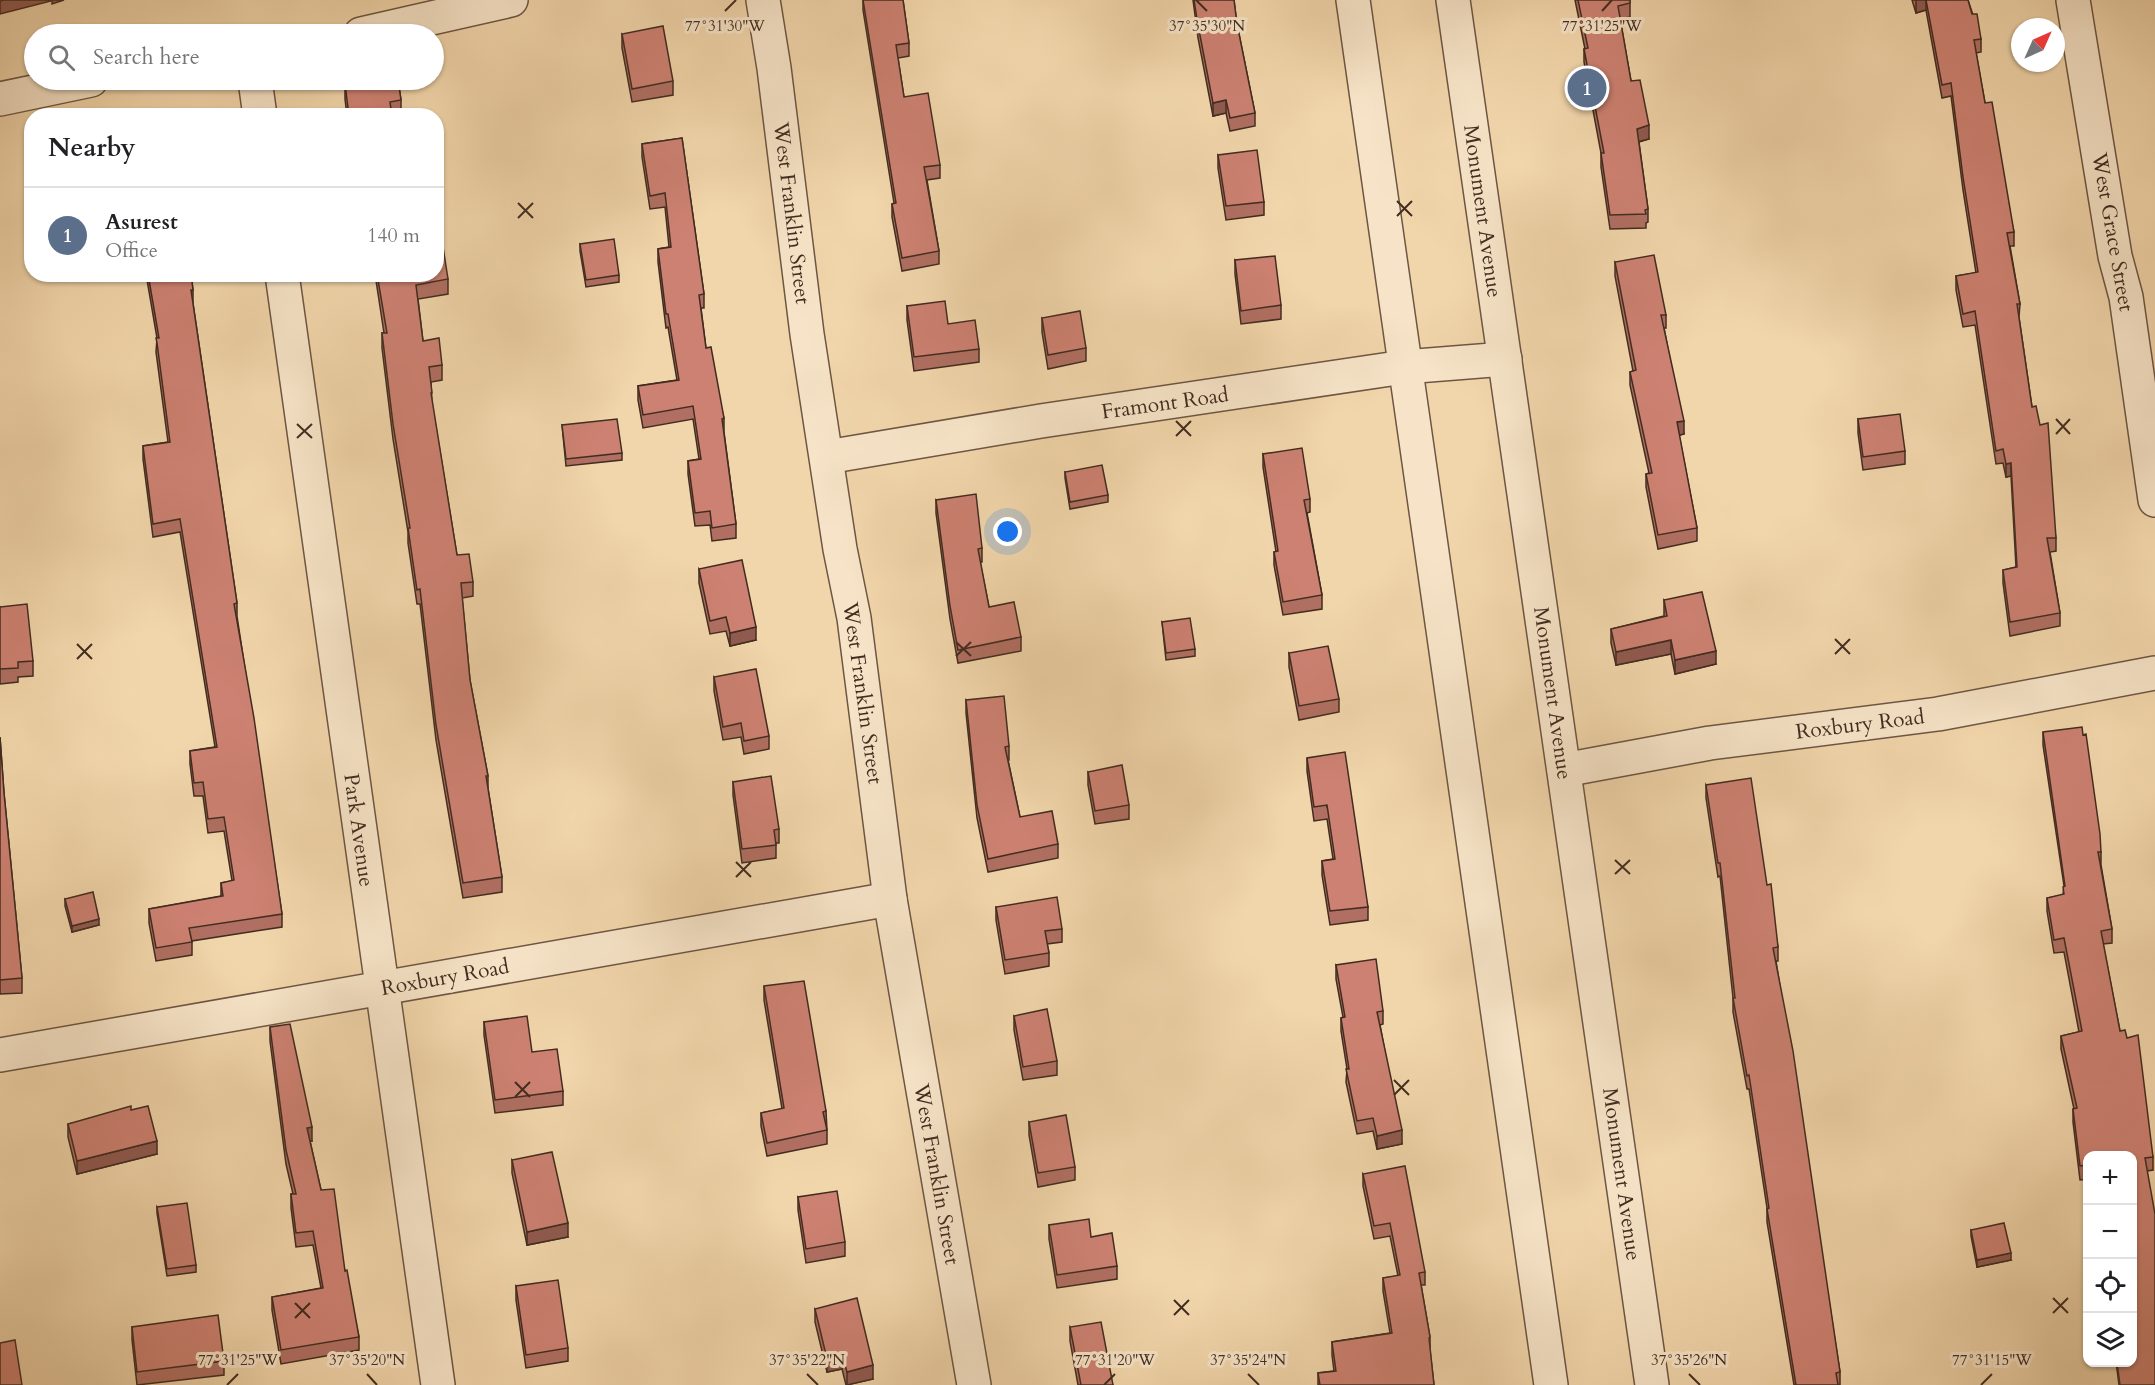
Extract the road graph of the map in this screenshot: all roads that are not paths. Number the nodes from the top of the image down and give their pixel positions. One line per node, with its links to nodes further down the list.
1 (511, 0): 6 (street)
2 (763, 0): 14 (street, West Franklin Street)
3 (1353, 0): 13 (street)
4 (1453, 0): 12 (street, Monument Avenue)
5 (2073, 0): 15 (street, West Grace Street)
6 (405, 24)
7 (43, 90): 9 (street)
8 (256, 90): 10 (street)
9 (0, 99)
10 (259, 108)
11 (283, 282): 19 (street, Park Avenue)
12 (1505, 359): 13 (street, Framont Road); 17 (street, Monument Avenue)
13 (1404, 367): 14 (street, Framont Road); 23 (street)
14 (827, 457): 18 (street, West Franklin Street)
15 (2155, 500)
16 (2155, 673): 17 (street, Roxbury Road)
17 (1564, 770): 24 (street, Monument Avenue)
18 (890, 900): 19 (street, Roxbury Road); 22 (street, West Franklin Street)
19 (382, 989): 20 (street, Roxbury Road); 21 (street, Park Avenue)
20 (0, 1055)
21 (438, 1385)
22 (974, 1385)
23 (1551, 1385)
24 (1652, 1385)

